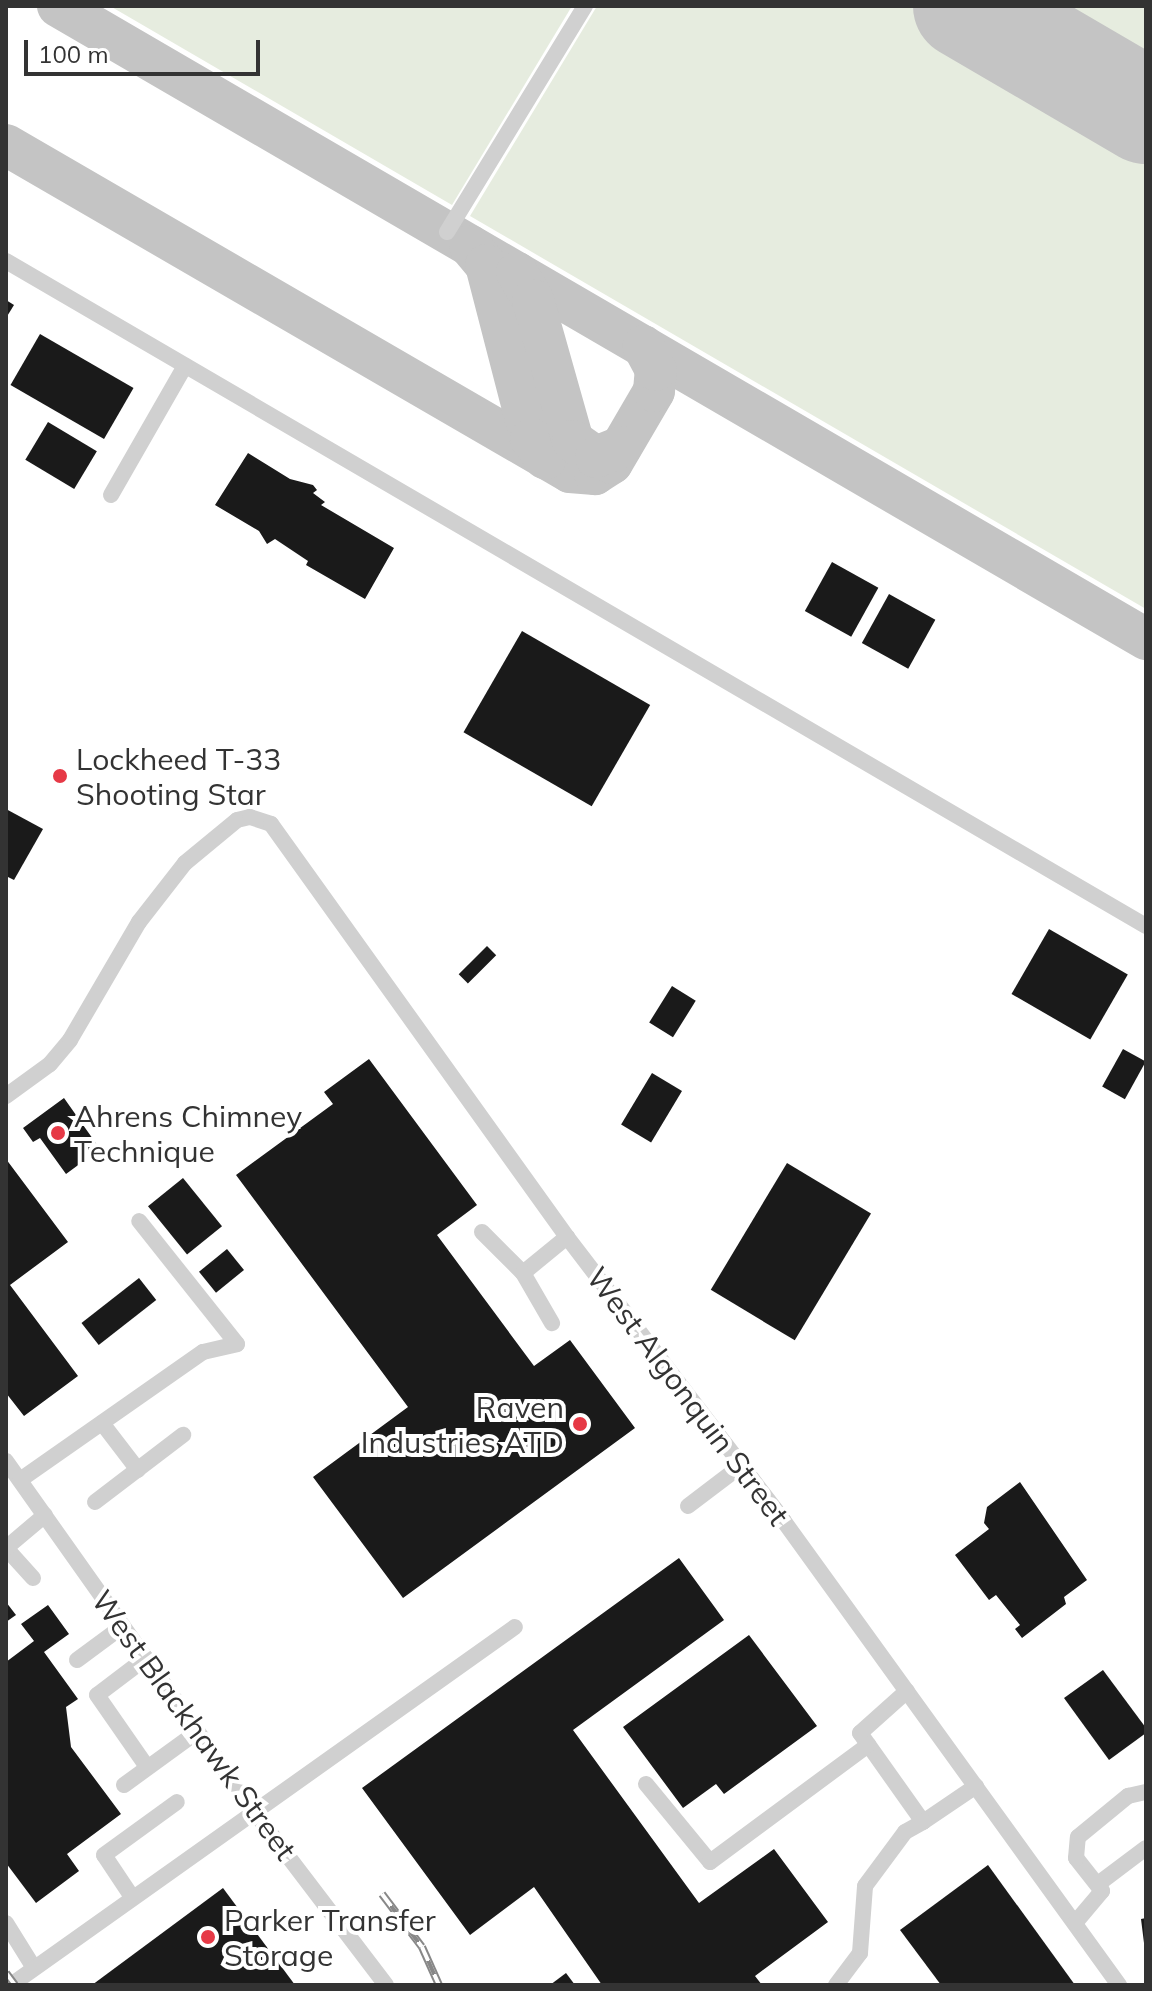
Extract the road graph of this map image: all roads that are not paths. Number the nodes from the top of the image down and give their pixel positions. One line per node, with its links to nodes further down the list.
1 (585, 6): 2 (street)
2 (447, 232)
3 (6, 261): 4 (street)
4 (185, 366): 5 (street); 6 (street)
5 (111, 495)
6 (1146, 926)
7 (6, 1096): 10 (street, West Algonquin Street)
8 (139, 1221): 13 (street)
9 (482, 1232): 11 (street)
10 (567, 1237): 11 (street); 16 (street, West Algonquin Street)
11 (523, 1273): 12 (street)
12 (552, 1323)
13 (102, 1423): 17 (street); 18 (street)
14 (183, 1435): 17 (street)
15 (6, 1461): 18 (street, West Blackhawk Street)
16 (742, 1465): 20 (street); 27 (street, West Algonquin Street)
17 (138, 1470): 19 (street)
18 (20, 1480): 21 (street, West Blackhawk Street)
19 (95, 1502)
20 (688, 1506)
21 (45, 1515): 22 (street); 23 (street, West Blackhawk Street)
22 (33, 1578)
23 (123, 1626): 25 (street, West Blackhawk Street); 26 (street)
24 (515, 1627): 36 (street)
25 (146, 1658): 28 (street, West Blackhawk Street); 30 (street)
26 (77, 1660)
27 (907, 1691): 29 (street); 33 (street, West Algonquin Street)
28 (197, 1732): 30 (street); 36 (street, West Blackhawk Street)
29 (868, 1745): 31 (street); 37 (street)
30 (147, 1767): 32 (street)
31 (646, 1784)
32 (124, 1785)
33 (976, 1786): 37 (street); 42 (street, West Algonquin Street)
34 (1146, 1792): 39 (street)
35 (177, 1802): 40 (street)
36 (252, 1809): 40 (street); 45 (street, West Blackhawk Street)
37 (923, 1822): 46 (street)
38 (1146, 1848): 39 (street)
39 (1098, 1884): 42 (street)
40 (132, 1897): 43 (street)
41 (6, 1923): 43 (street)
42 (1075, 1923): 47 (street, West Algonquin Street)
43 (34, 1968): 44 (street)
44 (11, 1985)
45 (386, 1985)
46 (836, 1985)
47 (1119, 1985)

